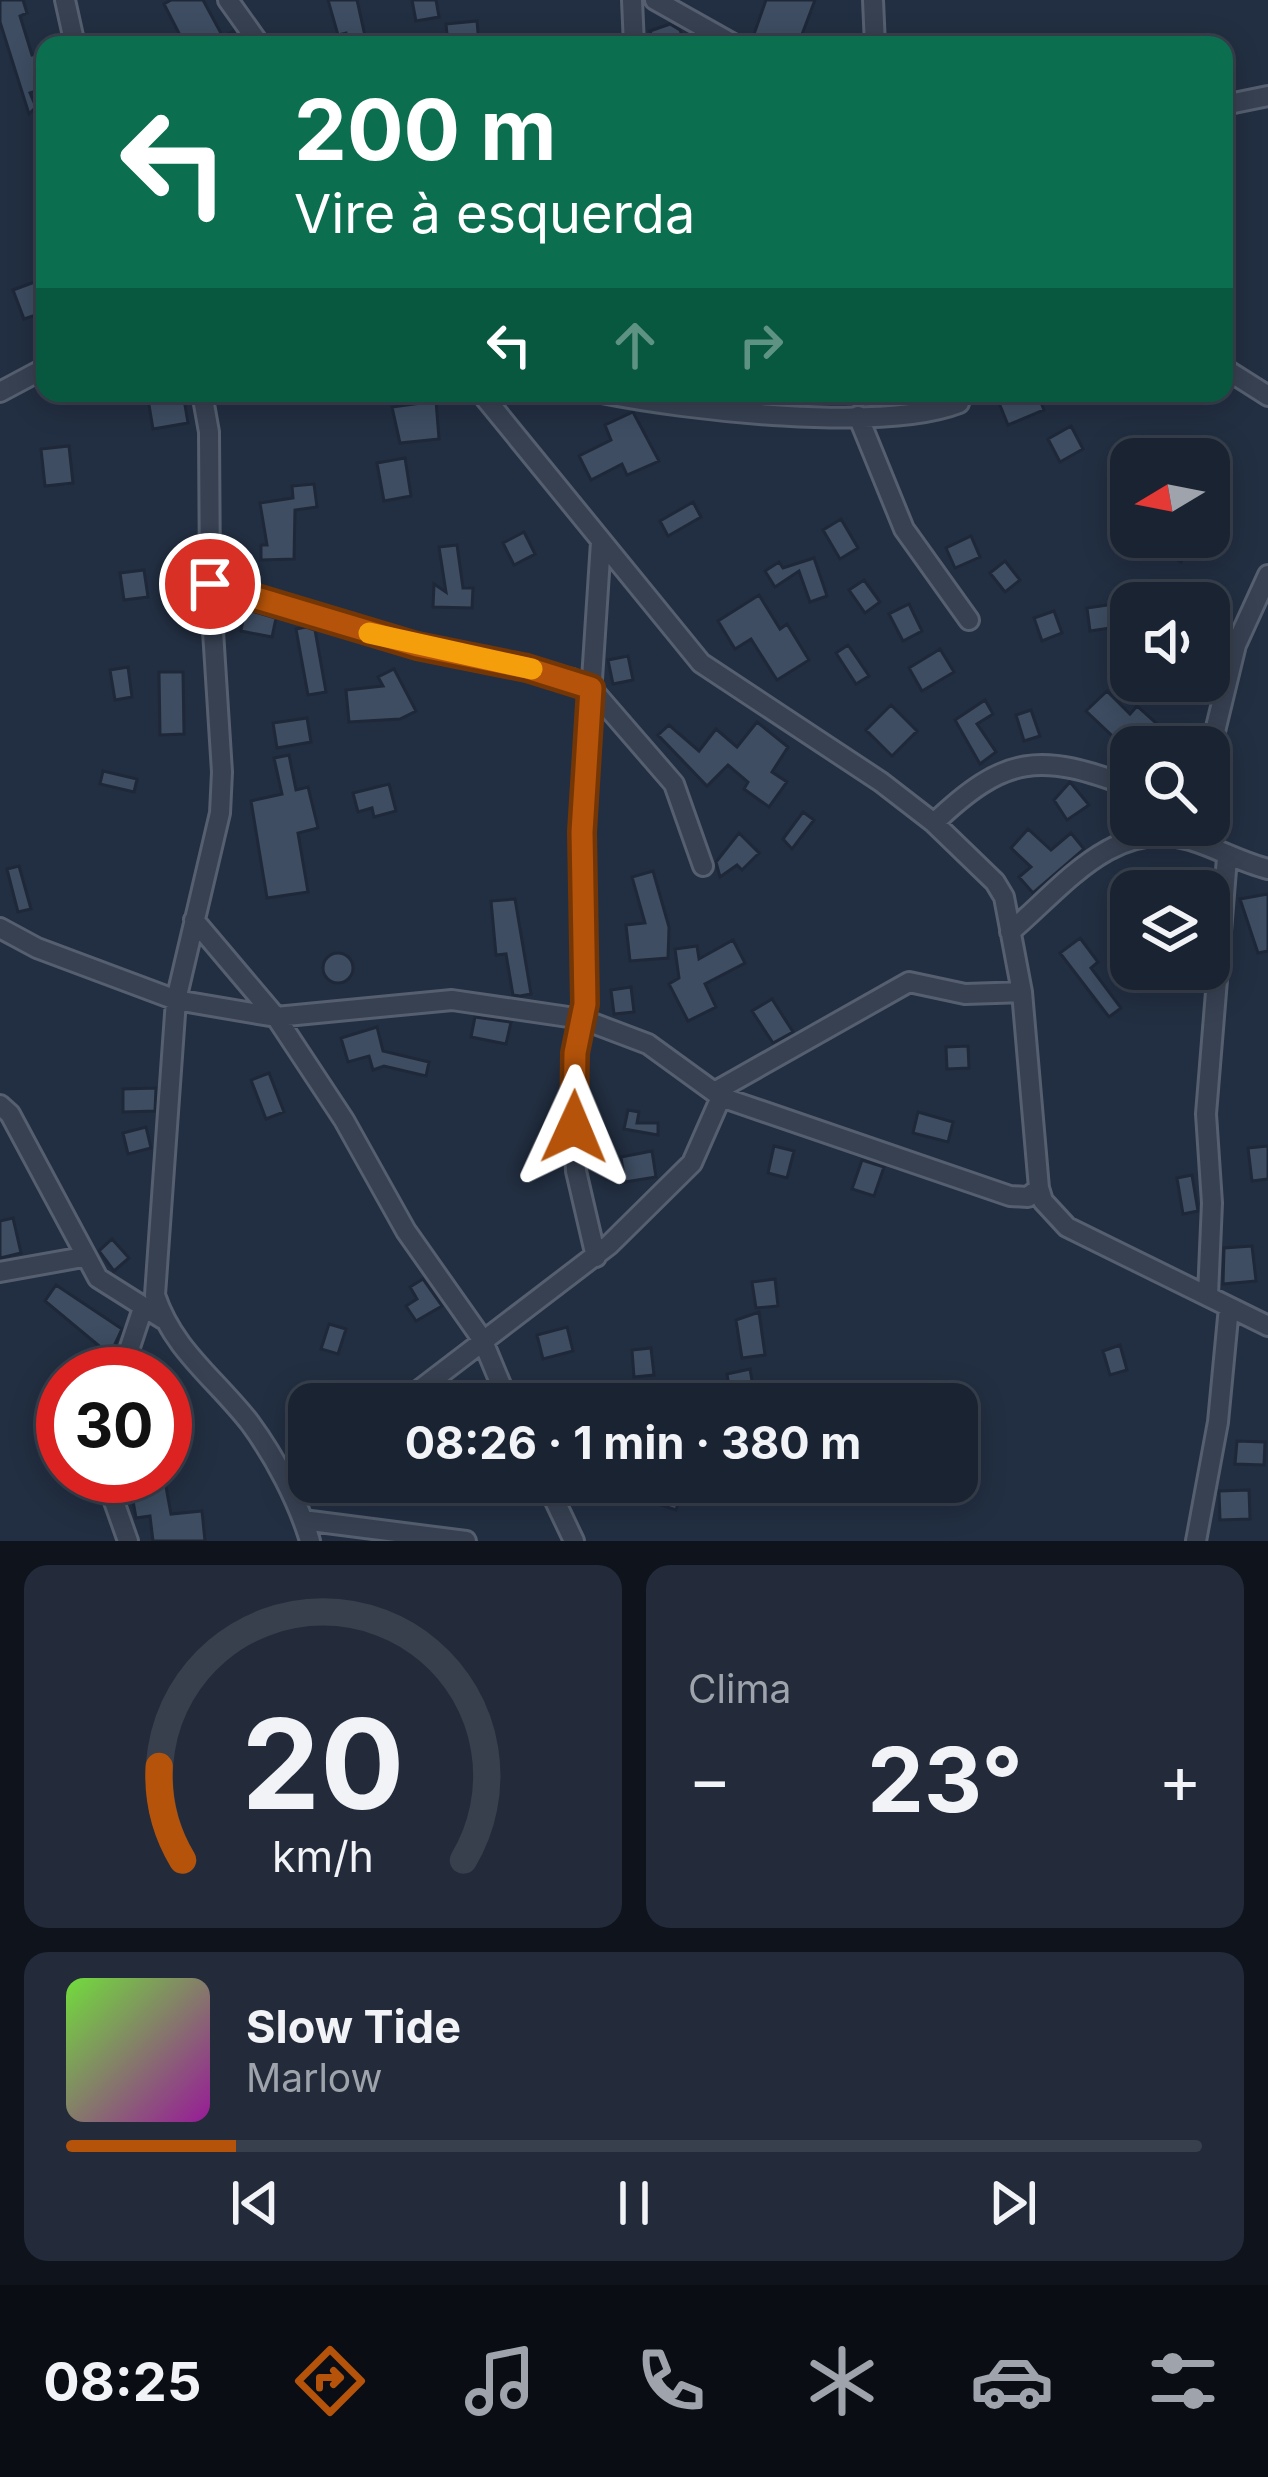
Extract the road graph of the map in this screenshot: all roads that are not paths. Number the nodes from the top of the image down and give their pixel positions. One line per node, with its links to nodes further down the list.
1 (65, 0): 6 (street)
2 (228, 0): 7 (street)
3 (632, 0): 8 (street)
4 (656, 0): 9 (street)
5 (873, 0): 10 (street)
6 (72, 36)
7 (254, 36)
8 (634, 36)
9 (719, 36)
10 (875, 36)
11 (1268, 96): 12 (street)
12 (1233, 103)
13 (36, 373): 15 (street)
14 (1233, 374): 16 (street)
15 (0, 392)
16 (1268, 396)
17 (204, 402): 24 (street)
18 (488, 402): 22 (street)
19 (654, 402): 21 (street)
20 (959, 402): 21 (street)
21 (858, 416): 25 (street)
22 (601, 542): 26 (street); 29 (street)
23 (1268, 574): 27 (street)
24 (210, 584): 26 (street); 36 (street)
25 (970, 620)
26 (591, 688): 34 (street); 42 (street)
27 (1216, 726)
28 (1110, 780): 29 (street)
29 (934, 823): 38 (street)
30 (1116, 846): 38 (street)
31 (1202, 846): 32 (street)
32 (1208, 848): 33 (street)
33 (1227, 857): 35 (street); 49 (street)
34 (703, 866)
35 (1268, 869)
36 (194, 920): 40 (street); 41 (street)
37 (0, 928): 40 (street)
38 (1010, 932): 39 (street)
39 (1022, 992): 43 (street); 45 (street)
40 (176, 1000): 41 (street); 52 (street)
41 (276, 1017): 42 (street); 54 (street)
42 (582, 1019): 43 (street); 47 (street)
43 (719, 1094): 45 (street); 47 (street)
44 (0, 1105): 46 (street)
45 (1039, 1188): 49 (street)
46 (83, 1257): 48 (street); 51 (street)
47 (596, 1257): 54 (street)
48 (0, 1272)
49 (1208, 1295): 50 (street)
50 (1228, 1307): 53 (street); 65 (street)
51 (143, 1308): 52 (street); 55 (street)
52 (163, 1319): 60 (street)
53 (1268, 1327)
54 (482, 1339): 56 (street); 57 (street)
55 (130, 1347)
56 (426, 1383)
57 (500, 1383)
58 (115, 1503): 61 (street)
59 (556, 1503): 64 (street)
60 (304, 1520): 62 (street); 63 (street)
61 (128, 1541)
62 (310, 1541)
63 (466, 1541)
64 (574, 1541)
65 (1196, 1541)

